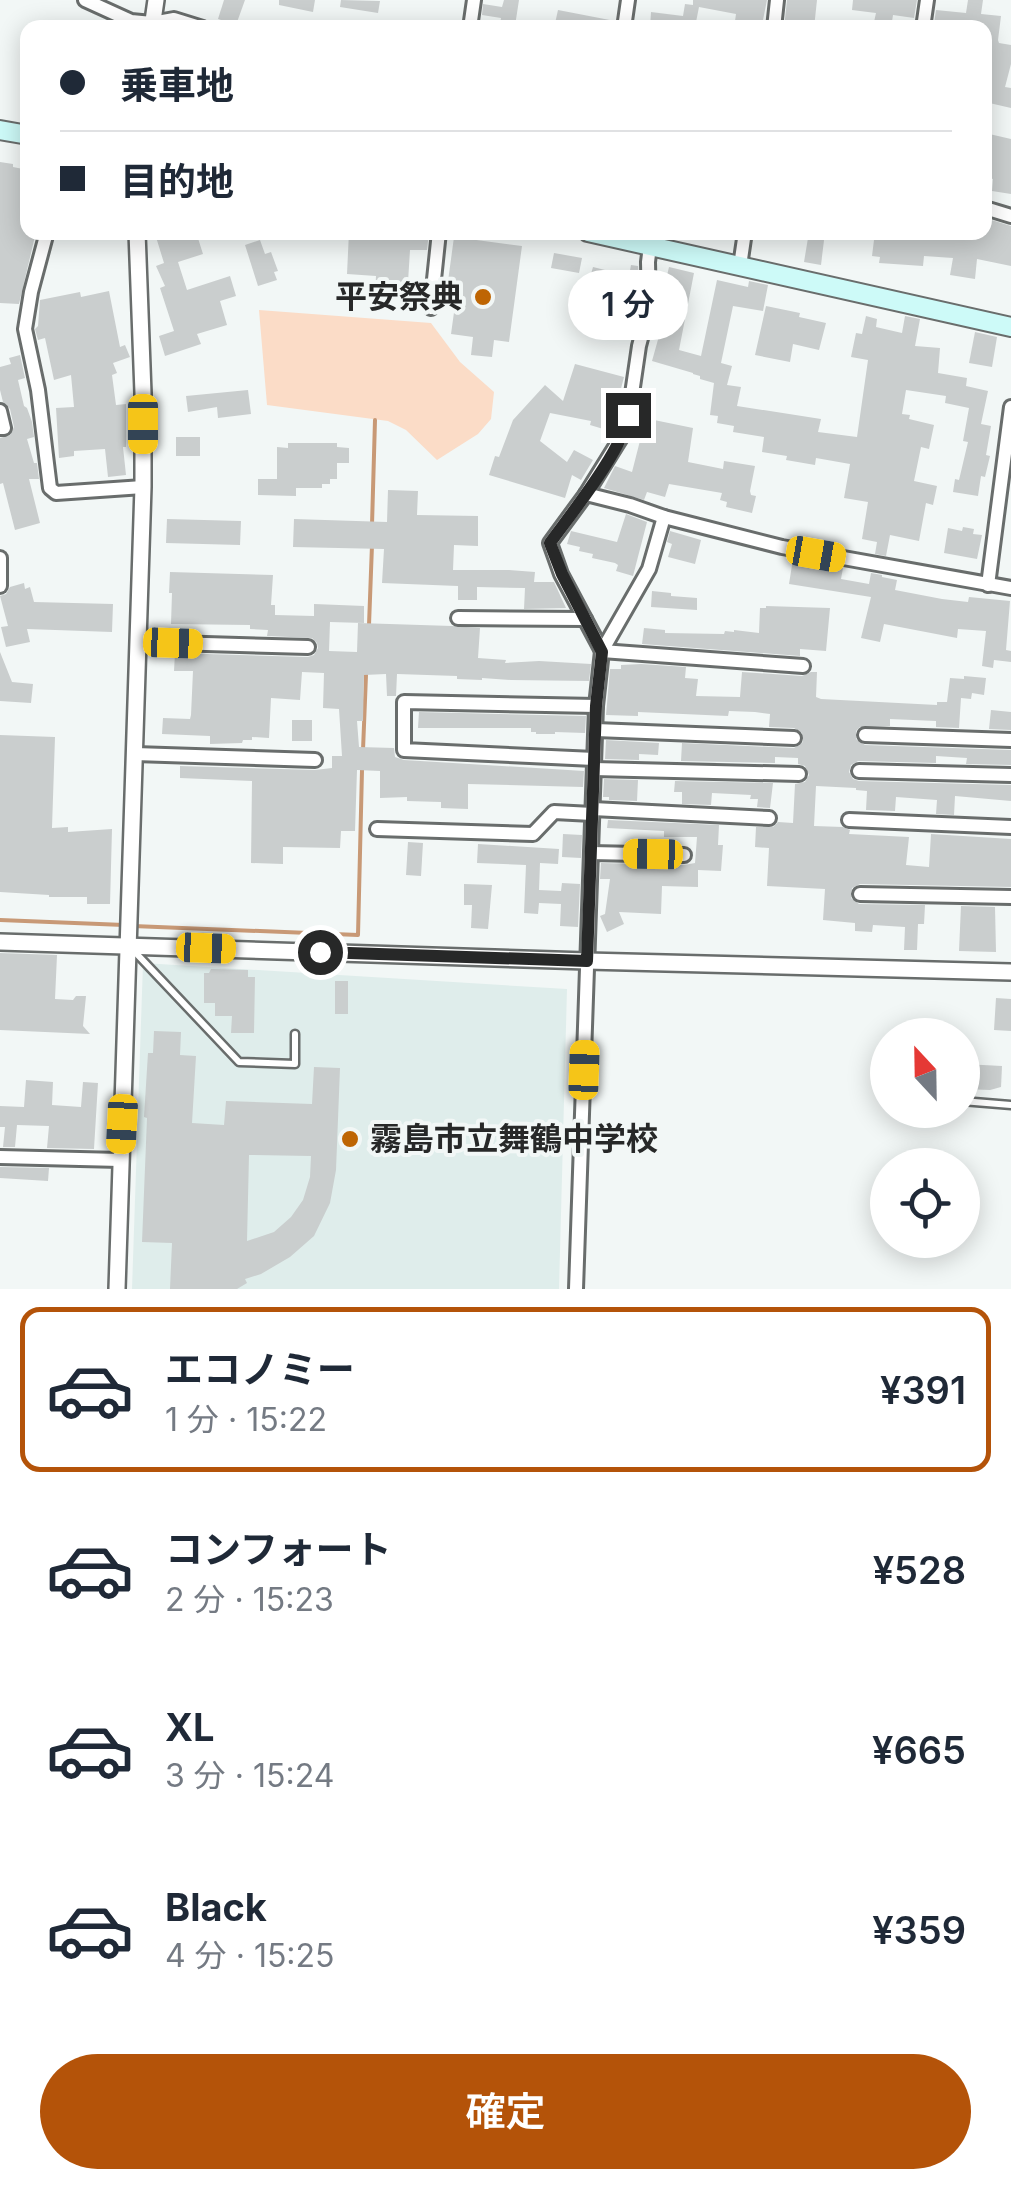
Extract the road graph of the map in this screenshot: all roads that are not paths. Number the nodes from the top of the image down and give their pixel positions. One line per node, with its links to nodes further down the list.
1 (85, 0): 2 (street)
2 (128, 20)
3 (45, 240): 15 (street)
4 (137, 240): 15 (street)
5 (438, 240): 10 (street)
6 (623, 240): 8 (main road)
7 (743, 240): 9 (street)
8 (650, 246): 9 (main road); 16 (street)
9 (740, 266): 11 (main road)
10 (431, 308)
11 (1011, 327)
12 (1011, 407): 19 (street)
13 (0, 411): 14 (street)
14 (0, 428)
15 (143, 487): 24 (street)
16 (586, 494): 17 (street); 23 (street)
17 (664, 517): 19 (street); 26 (street)
18 (0, 558): 20 (street)
19 (988, 585): 21 (street)
20 (0, 586)
21 (1011, 588)
22 (458, 618): 23 (street)
23 (585, 618): 26 (street)
24 (139, 642): 25 (street); 33 (street)
25 (308, 647)
26 (602, 652): 27 (street); 28 (street)
27 (803, 666)
28 (596, 706): 29 (street); 35 (street)
29 (596, 730): 31 (street); 35 (street)
30 (866, 735): 32 (street)
31 (794, 738)
32 (1011, 740)
33 (135, 754): 34 (street); 49 (street)
34 (315, 760)
35 (594, 764): 37 (street); 39 (street)
36 (859, 771): 38 (street)
37 (799, 774)
38 (1011, 775)
39 (592, 811): 40 (street); 43 (street); 44 (street)
40 (768, 818)
41 (849, 820): 42 (street)
42 (1011, 827)
43 (377, 829)
44 (591, 854): 45 (street); 50 (street)
45 (684, 855)
46 (860, 894): 47 (street)
47 (1011, 897)
48 (0, 942): 49 (street)
49 (130, 946): 50 (street); 52 (lane); 56 (street)
50 (587, 961): 51 (street); 58 (street)
51 (1011, 972)
52 (295, 1034)
53 (980, 1102): 54 (lane)
54 (1011, 1105)
55 (0, 1157): 56 (street)
56 (120, 1160): 57 (street)
57 (117, 1289)
58 (576, 1289)

